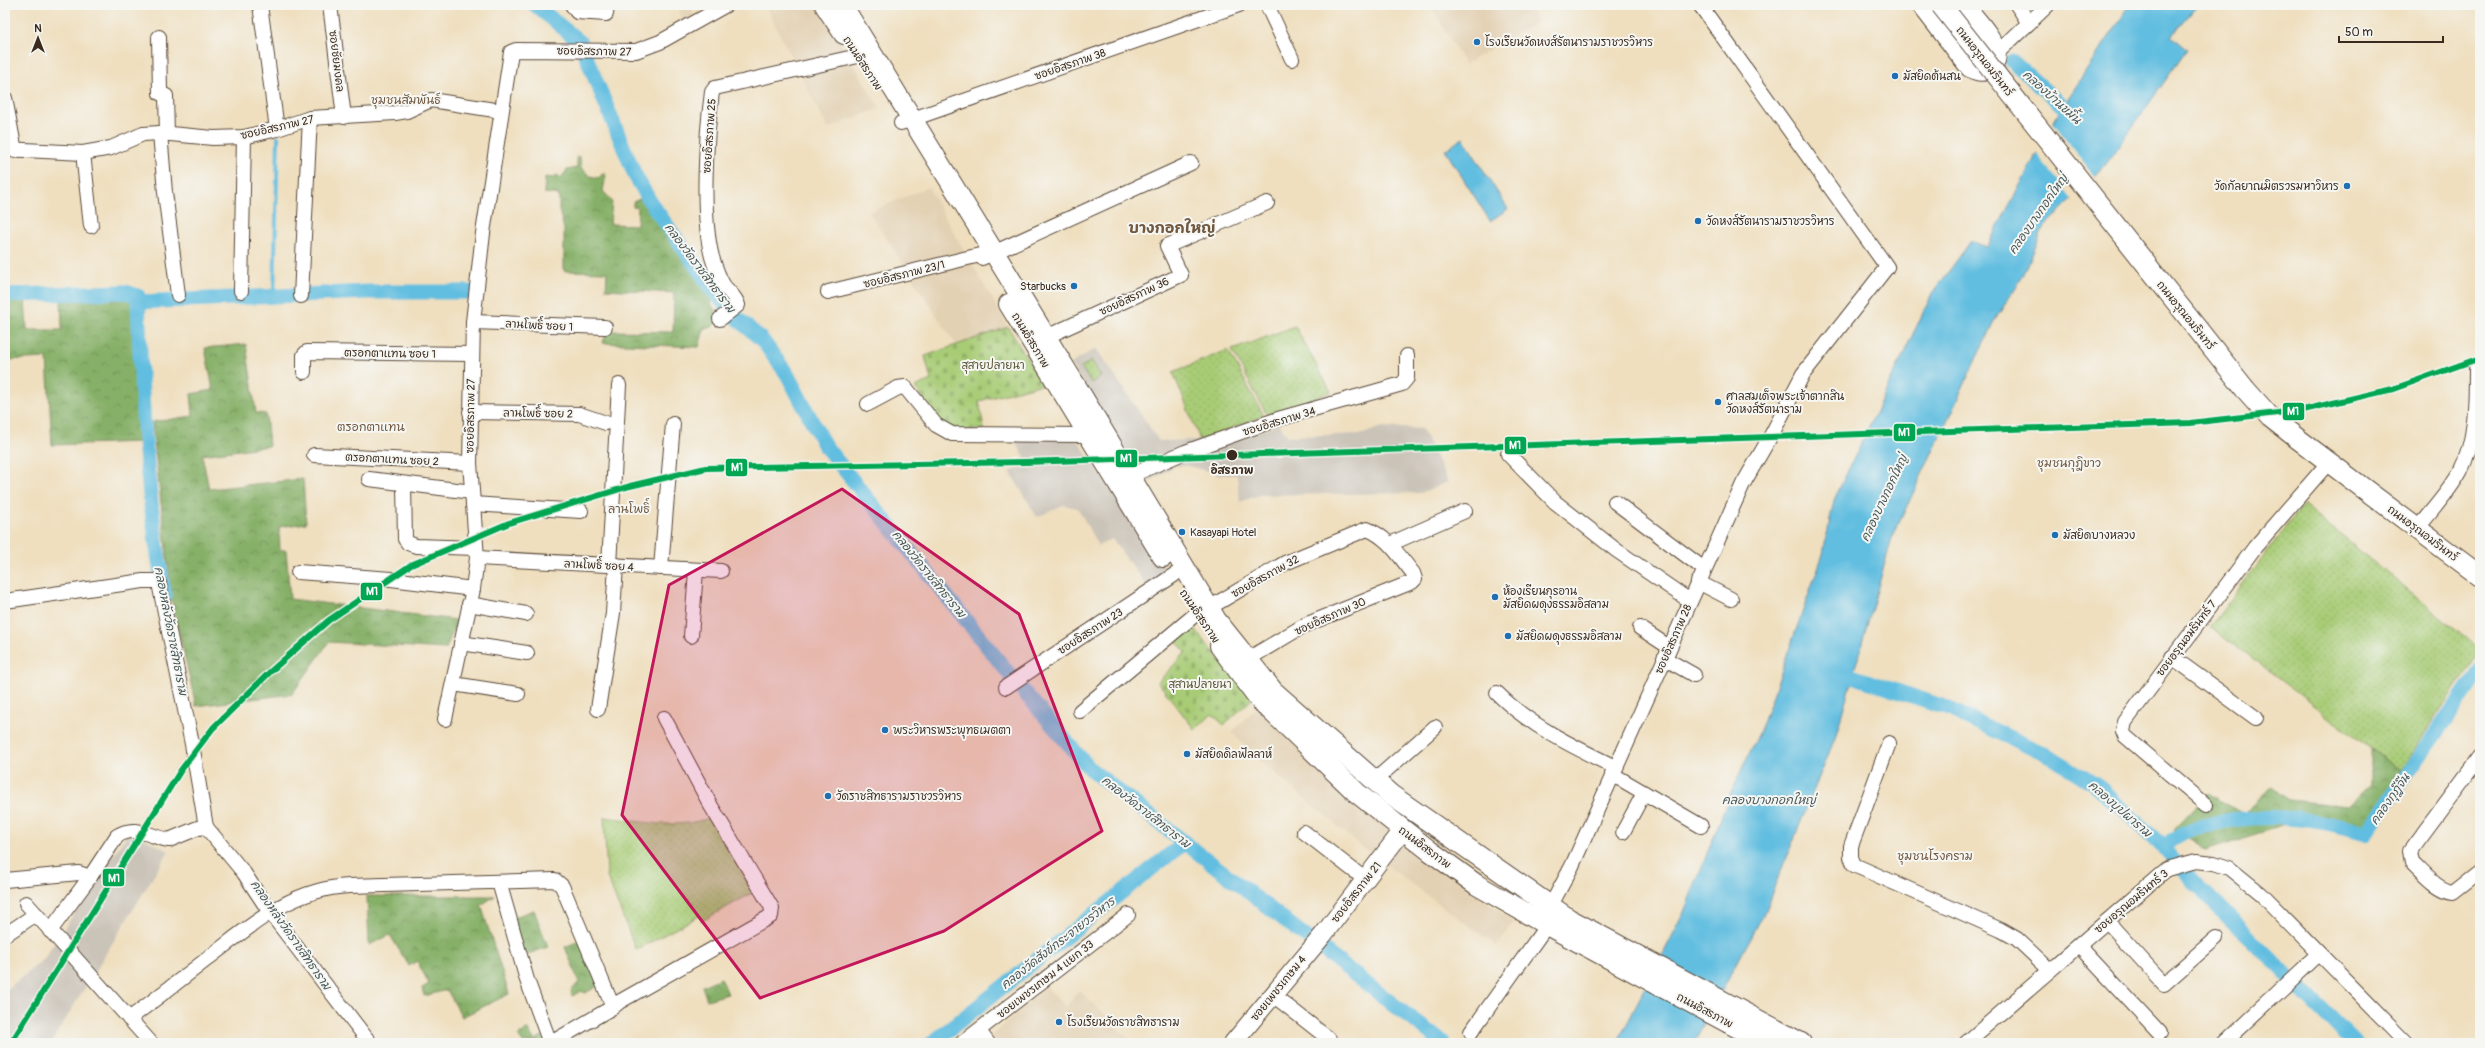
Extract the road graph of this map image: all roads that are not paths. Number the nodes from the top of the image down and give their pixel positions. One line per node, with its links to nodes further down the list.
1 (260, 5): 26 (street)
2 (330, 5): 23 (street, ซอยชัยมงคล)
3 (572, 5): 4 (street)
4 (607, 5)
5 (726, 5): 22 (street, ซอยอิสรภาพ 27)
6 (825, 5): 19 (main road, ถนนอิสรภาพ)
7 (842, 5): 25 (main road)
8 (1239, 5): 25 (street, ซอยอิสรภาพ 38)
9 (1267, 5): 20 (street)
10 (1700, 5): 69 (street, ซอยอิสรภาพ 28)
11 (1922, 5): 18 (main road)
12 (1941, 5): 56 (main road, ถนนอรุณอมรินทร์, bridge)
13 (1964, 5): 18 (main road)
14 (2017, 5): 16 (street)
15 (2048, 5): 16 (street)
16 (2029, 23): 18 (street)
17 (159, 37): 27 (street)
18 (1997, 53)
19 (858, 56): 25 (main road, ถนนอิสรภาพ); 39 (street, ซอยอิสรภาพ 25)
20 (1292, 59)
21 (5, 98): 29 (street)
22 (501, 111): 23 (street, ซอยอิสรภาพ 27); 40 (street, ซอยอิสรภาพ 27)
23 (344, 117): 24 (street, ซอยอิสรภาพ 27)
24 (310, 118): 26 (street, ซอยอิสรภาพ 27); 38 (street)
25 (906, 121): 34 (main road)
26 (277, 129): 28 (street, ซอยอิสรภาพ 27)
27 (163, 133): 28 (street, ซอยอิสรภาพ 27); 30 (street, ซอยอิสรภาพ 27); 37 (street)
28 (244, 137): 35 (street)
29 (10, 150): 30 (street, ซอยอิสรภาพ 27)
30 (83, 153): 33 (street)
31 (1191, 163): 34 (street, ซอยอิสรภาพ 23/1)
32 (1267, 203): 42 (street, ซอยอิสรภาพ 36)
33 (91, 226)
34 (985, 255): 36 (street, ซอยอิสรภาพ 23/1); 42 (main road); 52 (main road, ถนนอิสรภาพ)
35 (241, 291)
36 (828, 292)
37 (178, 295)
38 (300, 296)
39 (720, 319)
40 (473, 322): 41 (street, ลานโพธิ์ ซอย 1); 43 (street, ซอยอิสรภาพ 27)
41 (605, 328)
42 (1046, 337): 57 (main road)
43 (472, 354): 46 (street, ตรอกตาแทน ซอย 1); 49 (street, ซอยอิสรภาพ 27)
44 (1407, 356): 57 (street, ซอยอิสรภาพ 34)
45 (2480, 365): 64 (street)
46 (304, 372)
47 (619, 385): 67 (street)
48 (868, 404): 52 (street)
49 (470, 412): 50 (street, ลานโพธิ์ ซอย 2); 55 (street, ซอยอิสรภาพ 27)
50 (606, 423)
51 (673, 424): 68 (street)
52 (1089, 435): 73 (main road, ถนนอิสรภาพ)
53 (1508, 454): 79 (street)
54 (314, 455): 55 (street, ตรอกตาแทน ซอย 2)
55 (470, 463): 60 (street, ซอยอิสรภาพ 27)
56 (2328, 463): 64 (main road, ถนนอรุณอมรินทร์); 88 (street, ซอยอรุณอมรินทร์ 7)
57 (1130, 476): 81 (main road)
58 (369, 479): 59 (street)
59 (404, 484): 60 (street); 66 (street, ลานโพธิ์ ซอย 4)
60 (472, 498): 62 (street); 66 (street, ซอยอิสรภาพ 27)
61 (1615, 502): 69 (street)
62 (581, 511)
63 (1465, 511): 65 (street)
64 (2418, 529): 74 (main road, ถนนอรุณอมรินทร์)
65 (1390, 544): 81 (street, ซอยอิสรภาพ 32); 89 (street, ซอยอิสรภาพ 30)
66 (476, 553): 67 (street, ลานโพธิ์ ซอย 4); 76 (street, ซอยอิสรภาพ 27)
67 (612, 565): 68 (street, ลานโพธิ์ ซอย 4); 95 (street)
68 (661, 568): 70 (street, ลานโพธิ์ ซอย 4)
69 (1704, 569): 75 (street, ซอยอิสรภาพ 28)
70 (696, 571): 71 (street, ลานโพธิ์ ซอย 4); 84 (street)
71 (721, 571)
72 (298, 572): 76 (street)
73 (1174, 576): 81 (main road, ถนนอิสรภาพ); 92 (street, ซอยอิสรภาพ 23)
74 (2480, 576)
75 (1698, 582): 77 (street); 79 (street, ซอยอิสรภาพ 28)
76 (473, 589): 80 (street, ซอยอิสรภาพ 27)
77 (1731, 599)
78 (5, 601): 109 (street)
79 (1690, 601): 86 (street, ซอยอิสรภาพ 28)
80 (469, 604): 82 (street); 85 (street, ซอยอิสรภาพ 27)
81 (1203, 610): 89 (main road); 96 (street, ซอยอิสรภาพ 32); 110 (main road, ถนนอิสรภาพ)
82 (526, 614)
83 (1640, 628): 86 (street)
84 (691, 636)
85 (461, 644): 87 (street); 91 (street, ซอยอิสรภาพ 27)
86 (1667, 652): 90 (street); 103 (street, ซอยอิสรภาพ 28)
87 (527, 653)
88 (2172, 657): 98 (street); 106 (street, ซอยอรุณอมรินทร์ 7)
89 (1248, 659): 104 (main road)
90 (1694, 675)
91 (453, 684): 94 (street); 99 (street, ซอยอิสรภาพ 27)
92 (1006, 687)
93 (1497, 693): 103 (street)
94 (518, 694)
95 (598, 709)
96 (1080, 711)
97 (664, 718): 132 (street)
98 (2256, 718)
99 (445, 719)
100 (1435, 727): 104 (street)
101 (1889, 743): 130 (street)
102 (2480, 757): 113 (street)
103 (1613, 770): 105 (street); 122 (street, ซอยอิสรภาพ 28)
104 (1374, 781): 107 (main road)
105 (1644, 793): 108 (street); 112 (street)
106 (2206, 805)
107 (1418, 814): 110 (main road); 122 (main road)
108 (1701, 826)
109 (206, 827): 114 (street); 119 (street)
110 (1403, 830): 116 (street, ซอยอิสรภาพ 21); 122 (main road, ถนนอิสรภาพ)
111 (1304, 832): 116 (street)
112 (1623, 832)
113 (2480, 871)
114 (90, 877): 115 (street); 124 (street)
115 (5, 880)
116 (1366, 880): 128 (street, ซอยอิสรภาพ 21)
117 (499, 882): 119 (street); 132 (street); 142 (street)
118 (26, 903): 120 (street)
119 (270, 911): 133 (street); 141 (street)
120 (36, 914): 124 (street); 125 (street)
121 (1128, 915): 134 (street, ซอยเพชรเกษม 4 แยก 33)
122 (1556, 920): 135 (street, ซอยอิสรภาพ 28); 139 (main road); 146 (main road, ถนนอิสรภาพ)
123 (2107, 921): 126 (street); 127 (street, ซอยอรุณอมรินทร์ 3); 129 (street, ซอยอรุณอมรินทร์ 3)
124 (50, 931): 133 (street)
125 (5, 935)
126 (2216, 938)
127 (2078, 946): 130 (street, ซอยอรุณอมรินทร์ 3); 136 (street)
128 (1308, 951): 131 (street, ซอยเพชรเกษม 4)
129 (2319, 954): 138 (street, ซอยอรุณอมรินทร์ 3); 148 (street)
130 (2050, 970): 147 (street, ซอยอรุณอมรินทร์ 3)
131 (1273, 995): 137 (street); 145 (street, ซอยเพชรเกษม 4)
132 (613, 1007): 142 (street)
133 (129, 1019): 140 (street)
134 (979, 1031): 143 (street, ซอยเพชรเกษม 4 แยก 33); 144 (street)
135 (1471, 1032)
136 (2160, 1033)
137 (1329, 1039)
138 (2401, 1041)
139 (1799, 1042)
140 (151, 1043)
141 (370, 1043)
142 (551, 1043)
143 (962, 1043)
144 (988, 1043)
145 (1233, 1043)
146 (1766, 1043)
147 (1966, 1043)
148 (2224, 1043)

